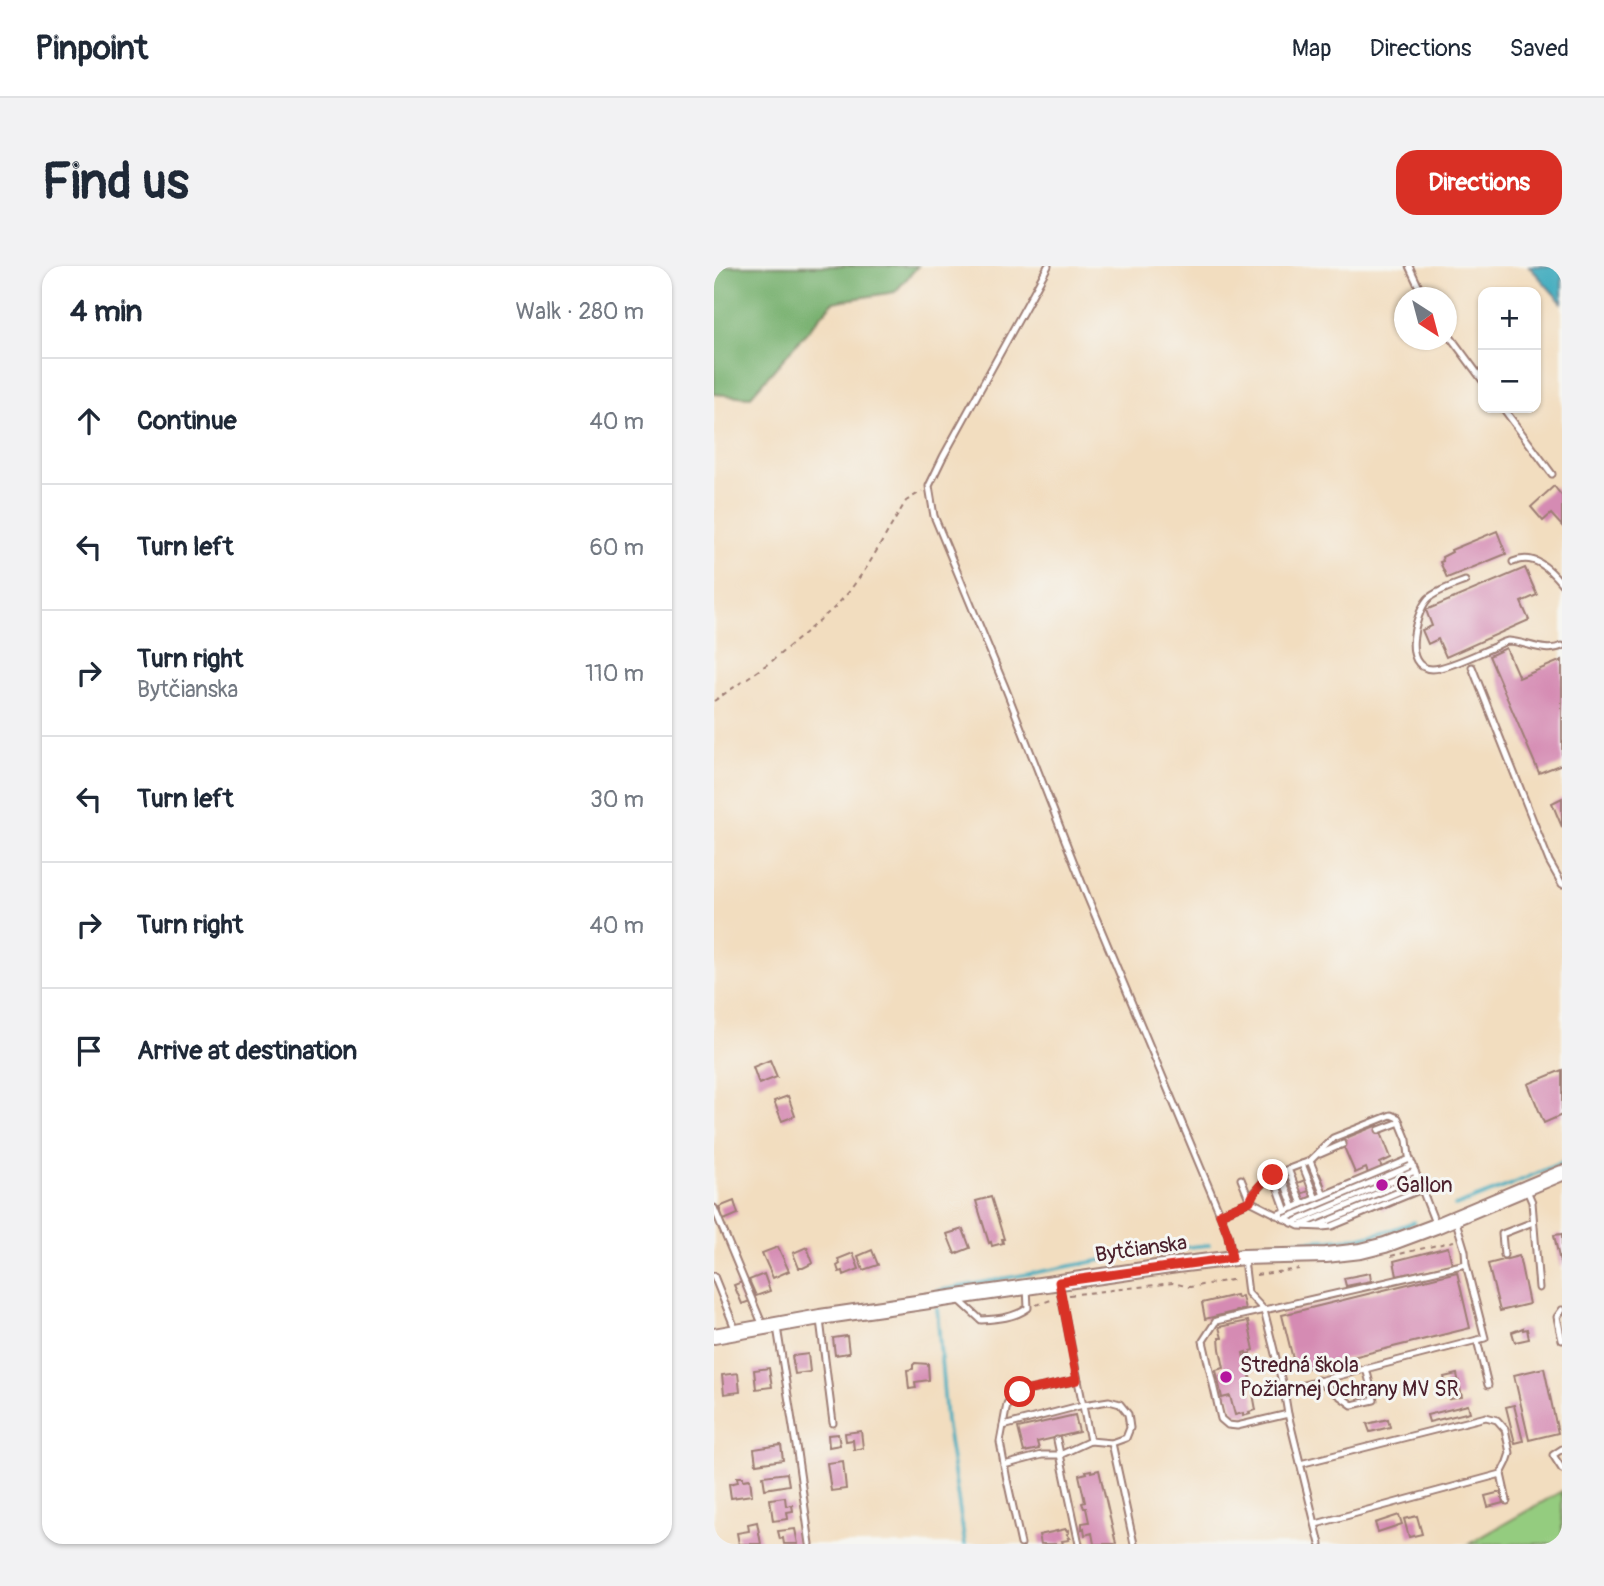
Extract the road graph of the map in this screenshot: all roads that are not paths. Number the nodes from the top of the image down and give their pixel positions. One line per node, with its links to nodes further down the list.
1 (1048, 266): 34 (lane)
2 (1409, 266): 3 (lane)
3 (1419, 287)
4 (1457, 345): 5 (lane)
5 (1478, 375)
6 (1507, 413): 7 (lane)
7 (1552, 474)
8 (1513, 562): 10 (lane)
9 (1465, 581): 11 (lane)
10 (1562, 584)
11 (1562, 646)
12 (1472, 667): 13 (lane)
13 (1562, 884)
14 (1399, 1120): 15 (lane); 17 (lane); 23 (lane)
15 (1379, 1130)
16 (1343, 1144): 17 (lane)
17 (1317, 1155): 18 (lane)
18 (1310, 1161): 19 (lane); 27 (lane)
19 (1302, 1164): 20 (lane); 28 (lane)
20 (1288, 1169): 21 (lane); 30 (lane)
21 (1280, 1172): 24 (lane); 32 (lane)
22 (1562, 1173): 26 (main road, Bytčianska)
23 (1416, 1174): 27 (lane); 37 (lane); 39 (lane); 40 (lane); 40 (lane); 41 (lane)
24 (1273, 1175): 29 (lane); 33 (lane)
25 (1241, 1179): 29 (lane)
26 (1526, 1188): 36 (main road, Bytčianska); 38 (lane)
27 (1324, 1195): 28 (lane)
28 (1316, 1199): 30 (lane)
29 (1250, 1201): 34 (lane); 35 (lane)
30 (1302, 1204): 32 (lane)
31 (714, 1208): 53 (lane)
32 (1294, 1208): 33 (lane)
33 (1286, 1211): 35 (lane)
34 (1220, 1214): 43 (lane)
35 (1276, 1215): 37 (lane)
36 (1455, 1218): 41 (main road, Bytčianska); 44 (lane)
37 (1284, 1219): 39 (lane)
38 (1533, 1222): 42 (lane); 47 (lane)
39 (1292, 1223): 40 (lane)
40 (1299, 1226)
41 (1437, 1226): 43 (main road, Bytčianska)
42 (1504, 1255)
43 (1238, 1257): 48 (main road, Bytčianska); 50 (lane)
44 (1466, 1264): 50 (lane); 56 (lane)
45 (714, 1276): 54 (lane)
46 (1027, 1286): 48 (main road, Bytčianska); 49 (main road, Bytčianska); 49 (lane)
47 (1539, 1288)
48 (1060, 1289): 59 (lane)
49 (956, 1297): 52 (main road, Bytčianska)
50 (1264, 1310): 62 (lane); 64 (lane)
51 (1562, 1310): 57 (lane)
52 (820, 1317): 53 (main road, Bytčianska); 65 (lane)
53 (769, 1325): 54 (main road, Bytčianska); 78 (lane)
54 (736, 1331): 55 (main road, Bytčianska)
55 (714, 1336)
56 (1478, 1340): 58 (lane); 61 (lane)
57 (1562, 1340)
58 (1366, 1368): 60 (lane); 60 (lane)
59 (1077, 1380): 63 (lane); 66 (lane)
60 (1318, 1381): 62 (lane)
61 (1488, 1385)
62 (1284, 1390): 64 (lane)
63 (1083, 1405): 66 (lane); 68 (lane); 69 (lane)
64 (1288, 1414): 72 (lane)
65 (833, 1423)
66 (1003, 1426): 73 (lane)
67 (1057, 1440): 71 (lane)
68 (1090, 1441): 69 (lane); 71 (lane)
69 (1112, 1443): 81 (lane)
70 (1562, 1449): 74 (lane)
71 (1060, 1455): 73 (lane); 80 (lane)
72 (1300, 1464): 75 (lane); 77 (lane)
73 (1004, 1465): 79 (lane)
74 (1562, 1469)
75 (1501, 1474): 76 (lane); 77 (lane)
76 (1507, 1501)
77 (1315, 1524): 82 (lane)
78 (810, 1544)
79 (1021, 1544)
80 (1079, 1544)
81 (1134, 1544)
82 (1320, 1544)

